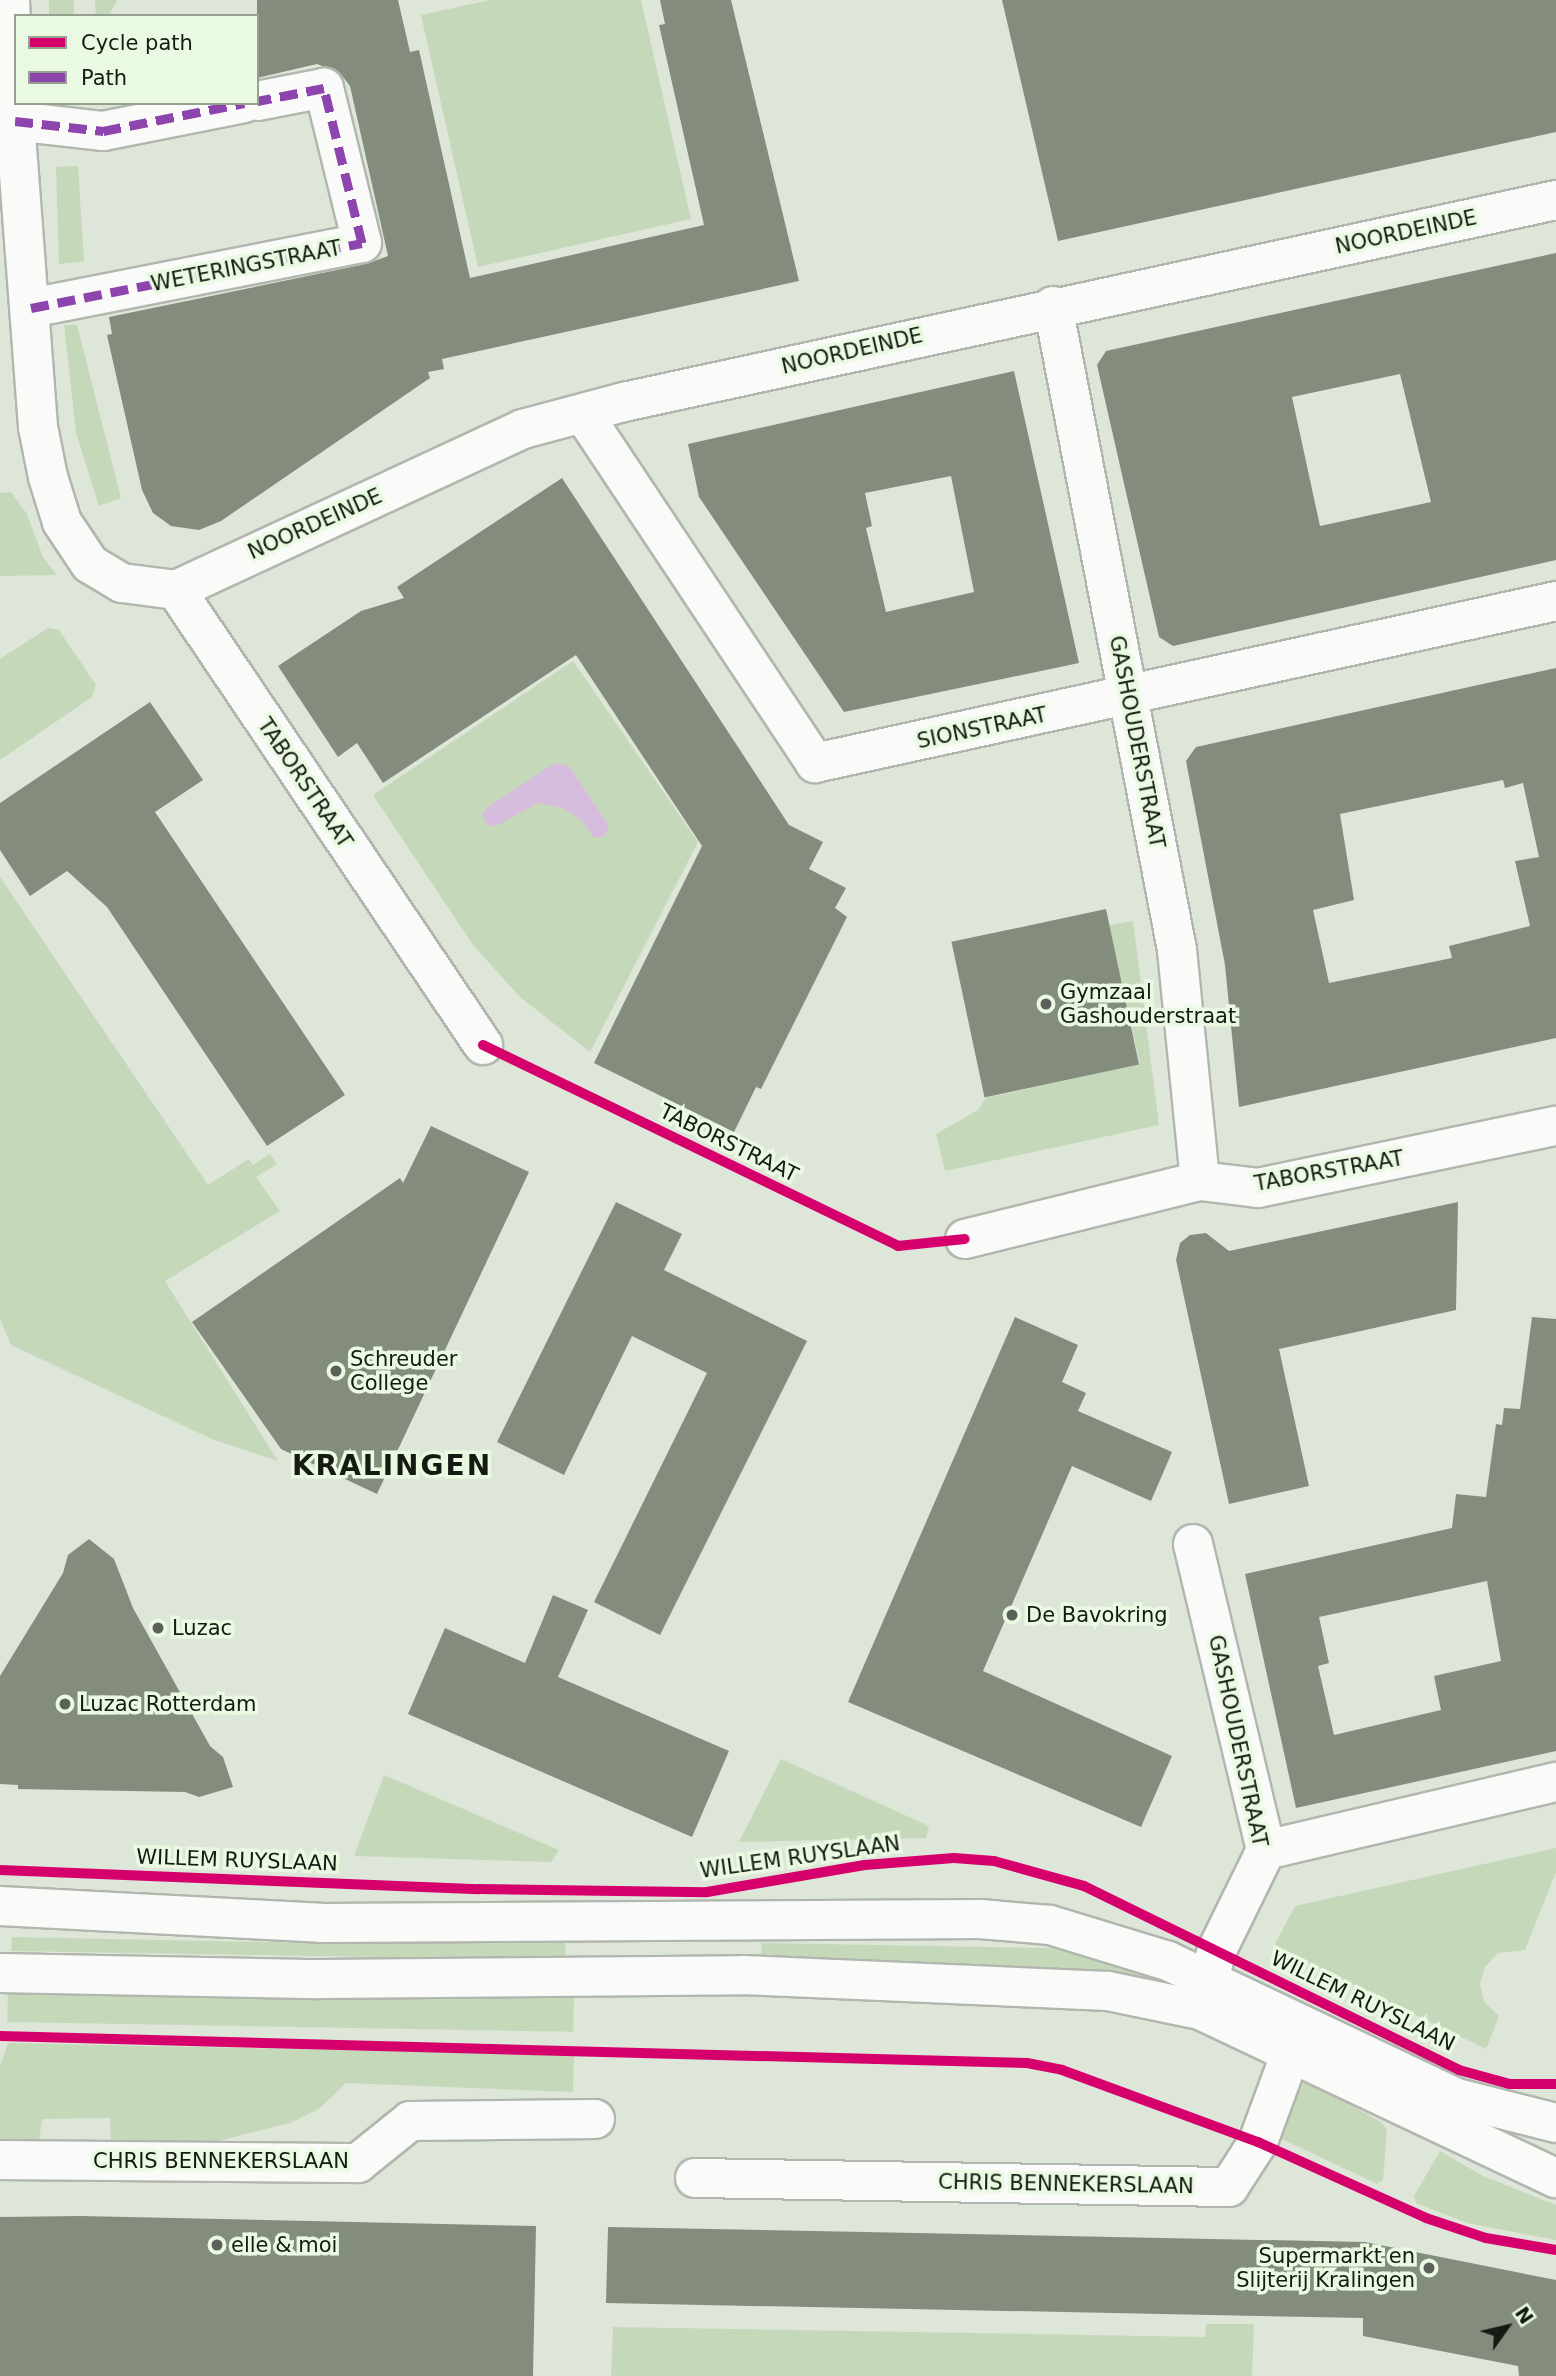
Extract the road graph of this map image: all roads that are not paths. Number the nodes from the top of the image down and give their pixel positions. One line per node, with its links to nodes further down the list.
1 (10, 0): 2 (street)
2 (14, 97)
3 (259, 101): 9 (street, WETERINGSTRAAT)
4 (14, 105): 6 (street)
5 (234, 105): 6 (street)
6 (15, 121): 9 (street)
7 (1556, 200): 8 (street, NOORDEINDE)
8 (1053, 306): 10 (street, NOORDEINDE); 13 (street, GASHOUDERSTRAAT)
9 (30, 308): 11 (street)
10 (584, 415): 11 (street, NOORDEINDE); 13 (street, SIONSTRAAT)
11 (176, 590): 14 (street, TABORSTRAAT)
12 (1556, 601): 13 (street, SIONSTRAAT)
13 (1128, 698): 16 (street, GASHOUDERSTRAAT)
14 (483, 1045)
15 (1556, 1126): 16 (street, TABORSTRAAT)
16 (1200, 1181): 17 (street, TABORSTRAAT)
17 (965, 1239)
18 (1193, 1544): 20 (street, GASHOUDERSTRAAT)
19 (1556, 1782): 20 (street)
20 (1266, 1850): 23 (street, GASHOUDERSTRAAT)
21 (0, 1906): 23 (street)
22 (0, 1973): 23 (street)
23 (1204, 1995): 24 (street)
24 (1296, 2039): 26 (street); 28 (street, CHRIS BENNEKERSLAAN); 29 (street)
25 (595, 2119): 27 (street, CHRIS BENNEKERSLAAN)
26 (1556, 2123)
27 (0, 2160)
28 (695, 2178)
29 (1556, 2178)

